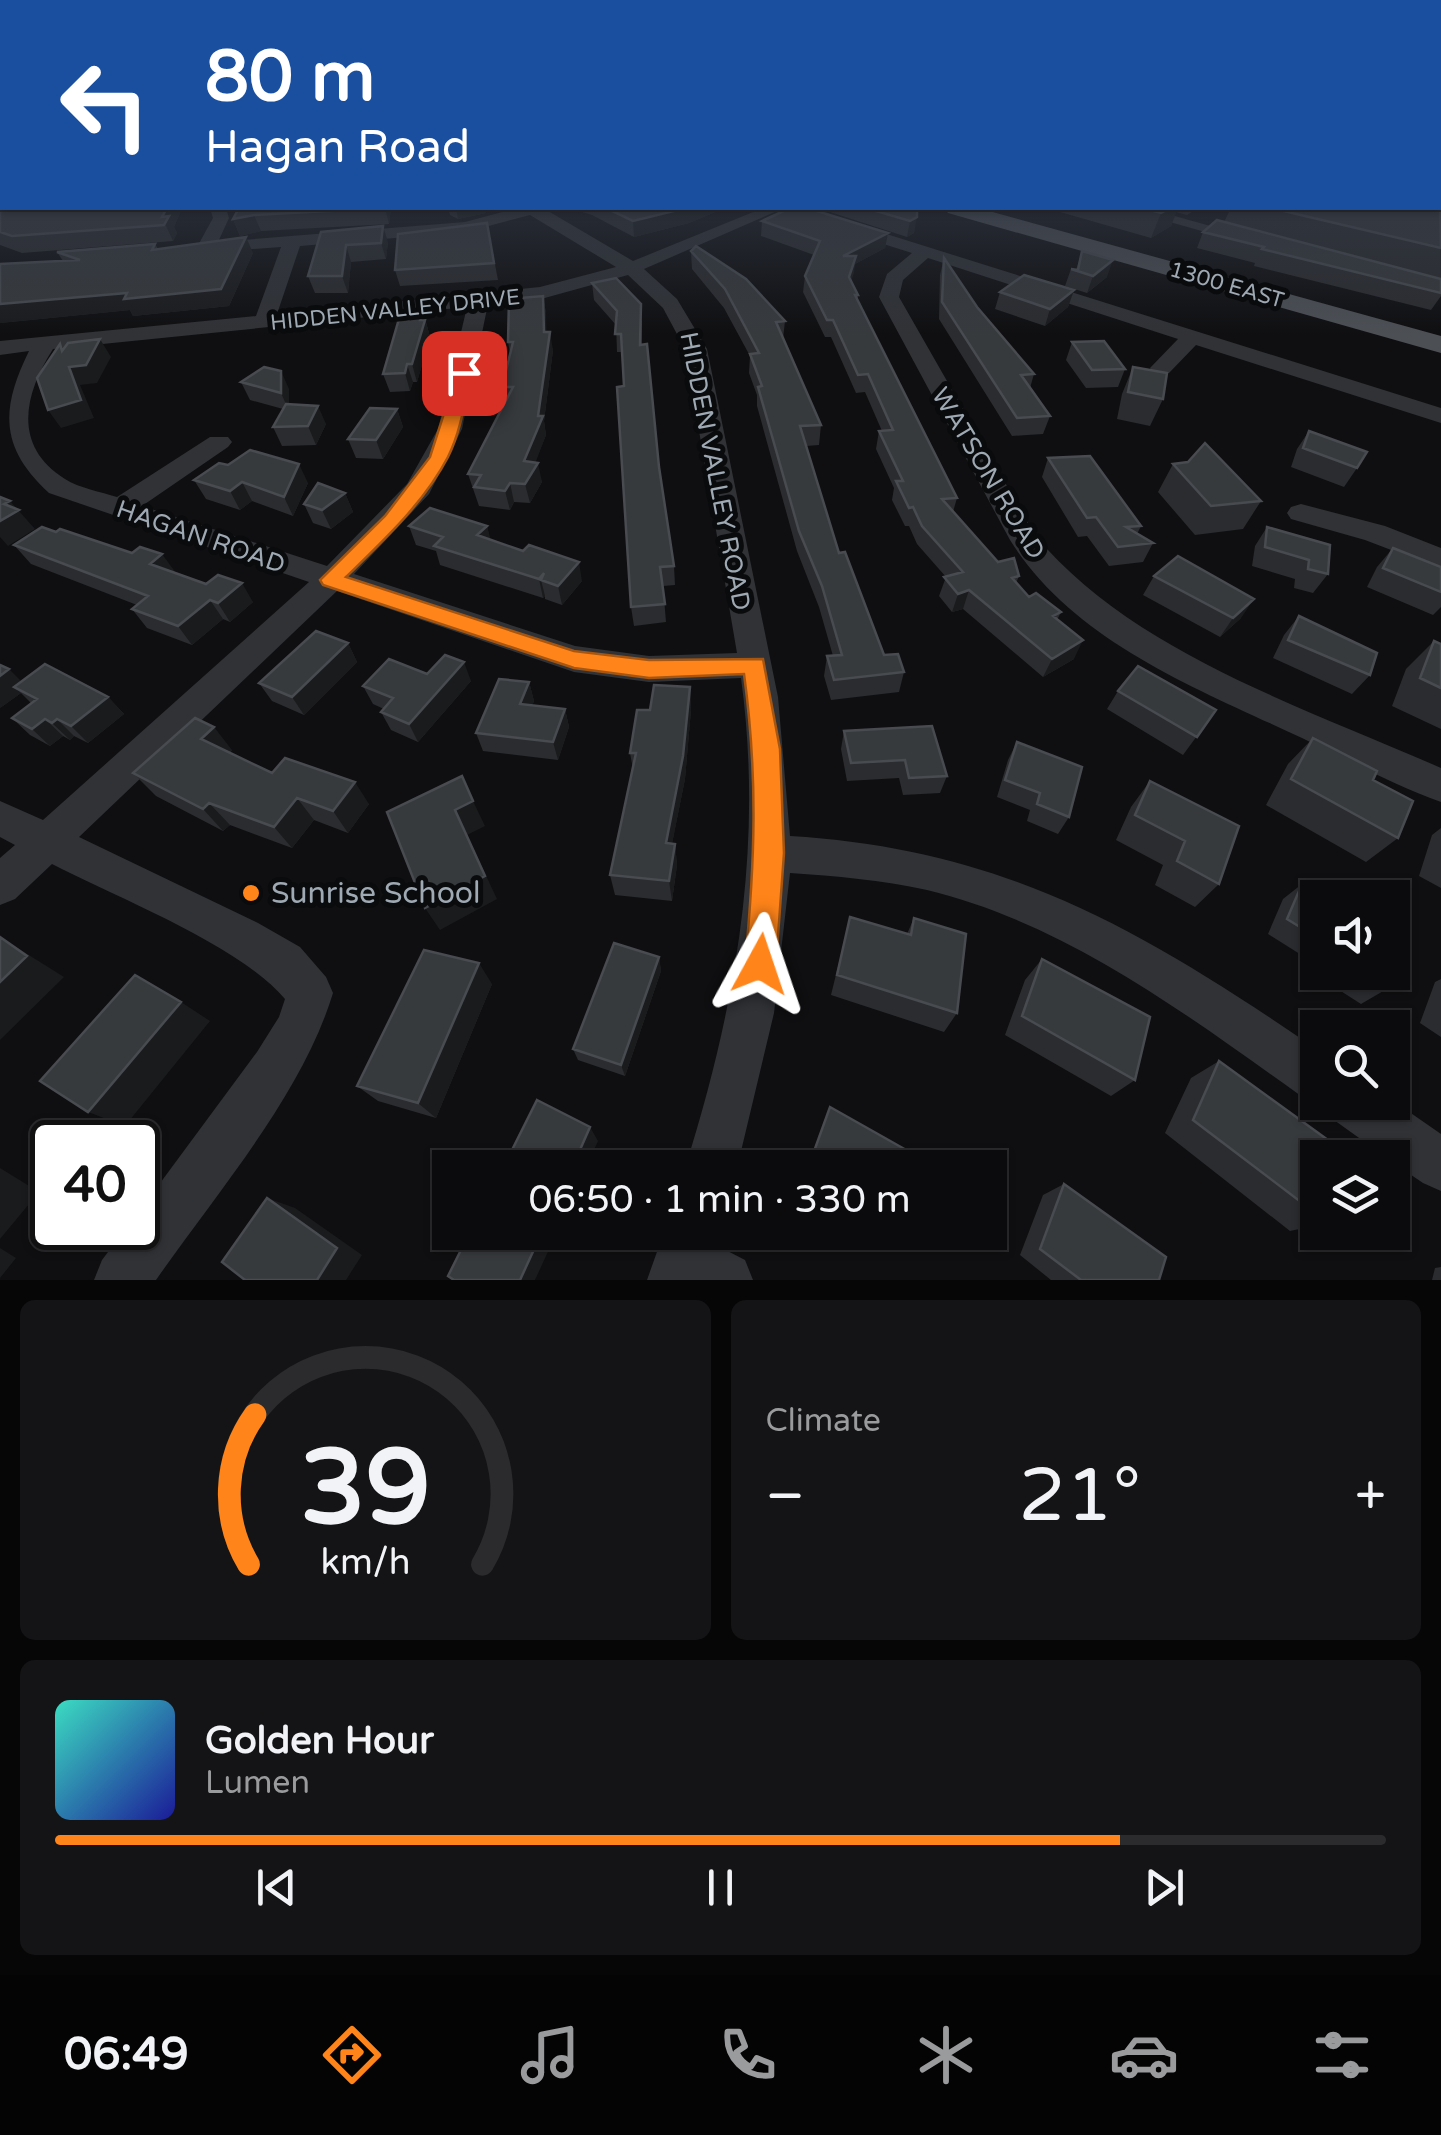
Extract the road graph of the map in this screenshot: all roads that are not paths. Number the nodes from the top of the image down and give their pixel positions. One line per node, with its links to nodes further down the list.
1 (220, 216): 8 (street)
2 (505, 216): 8 (street)
3 (544, 216): 11 (street, HIDDEN VALLEY ROAD)
4 (778, 216): 11 (street, HIDDEN VALLEY DRIVE)
5 (812, 216): 10 (street)
6 (995, 216): 16 (main road, 1300 EAST)
7 (1158, 216): 9 (street)
8 (292, 242): 13 (street)
9 (1274, 246)
10 (926, 252): 14 (street); 26 (street, WATSON ROAD)
11 (629, 270): 12 (street, HIDDEN VALLEY DRIVE); 25 (street, HIDDEN VALLEY ROAD)
12 (478, 302): 13 (street, HIDDEN VALLEY DRIVE); 24 (street)
13 (264, 322): 15 (street, HIDDEN VALLEY DRIVE)
14 (1192, 337): 18 (street); 19 (street)
15 (46, 343): 17 (street, HIDDEN VALLEY DRIVE); 21 (street, HAGAN ROAD)
16 (1441, 345)
17 (0, 348)
18 (1161, 368)
19 (1441, 416)
20 (219, 442): 21 (street)
21 (120, 508): 24 (street, HAGAN ROAD)
22 (1301, 513): 23 (street)
23 (1441, 559)
24 (330, 580): 25 (street, HAGAN ROAD); 28 (street)
25 (754, 665): 29 (street, HIDDEN VALLEY ROAD)
26 (1441, 786)
27 (0, 818): 28 (street)
28 (47, 842): 30 (street); 35 (street)
29 (770, 853): 31 (street); 33 (street, HIDDEN VALLEY ROAD)
30 (0, 885)
31 (1300, 1065)
32 (1377, 1120): 34 (street)
33 (717, 1150)
34 (1441, 1165)
35 (122, 1280)

